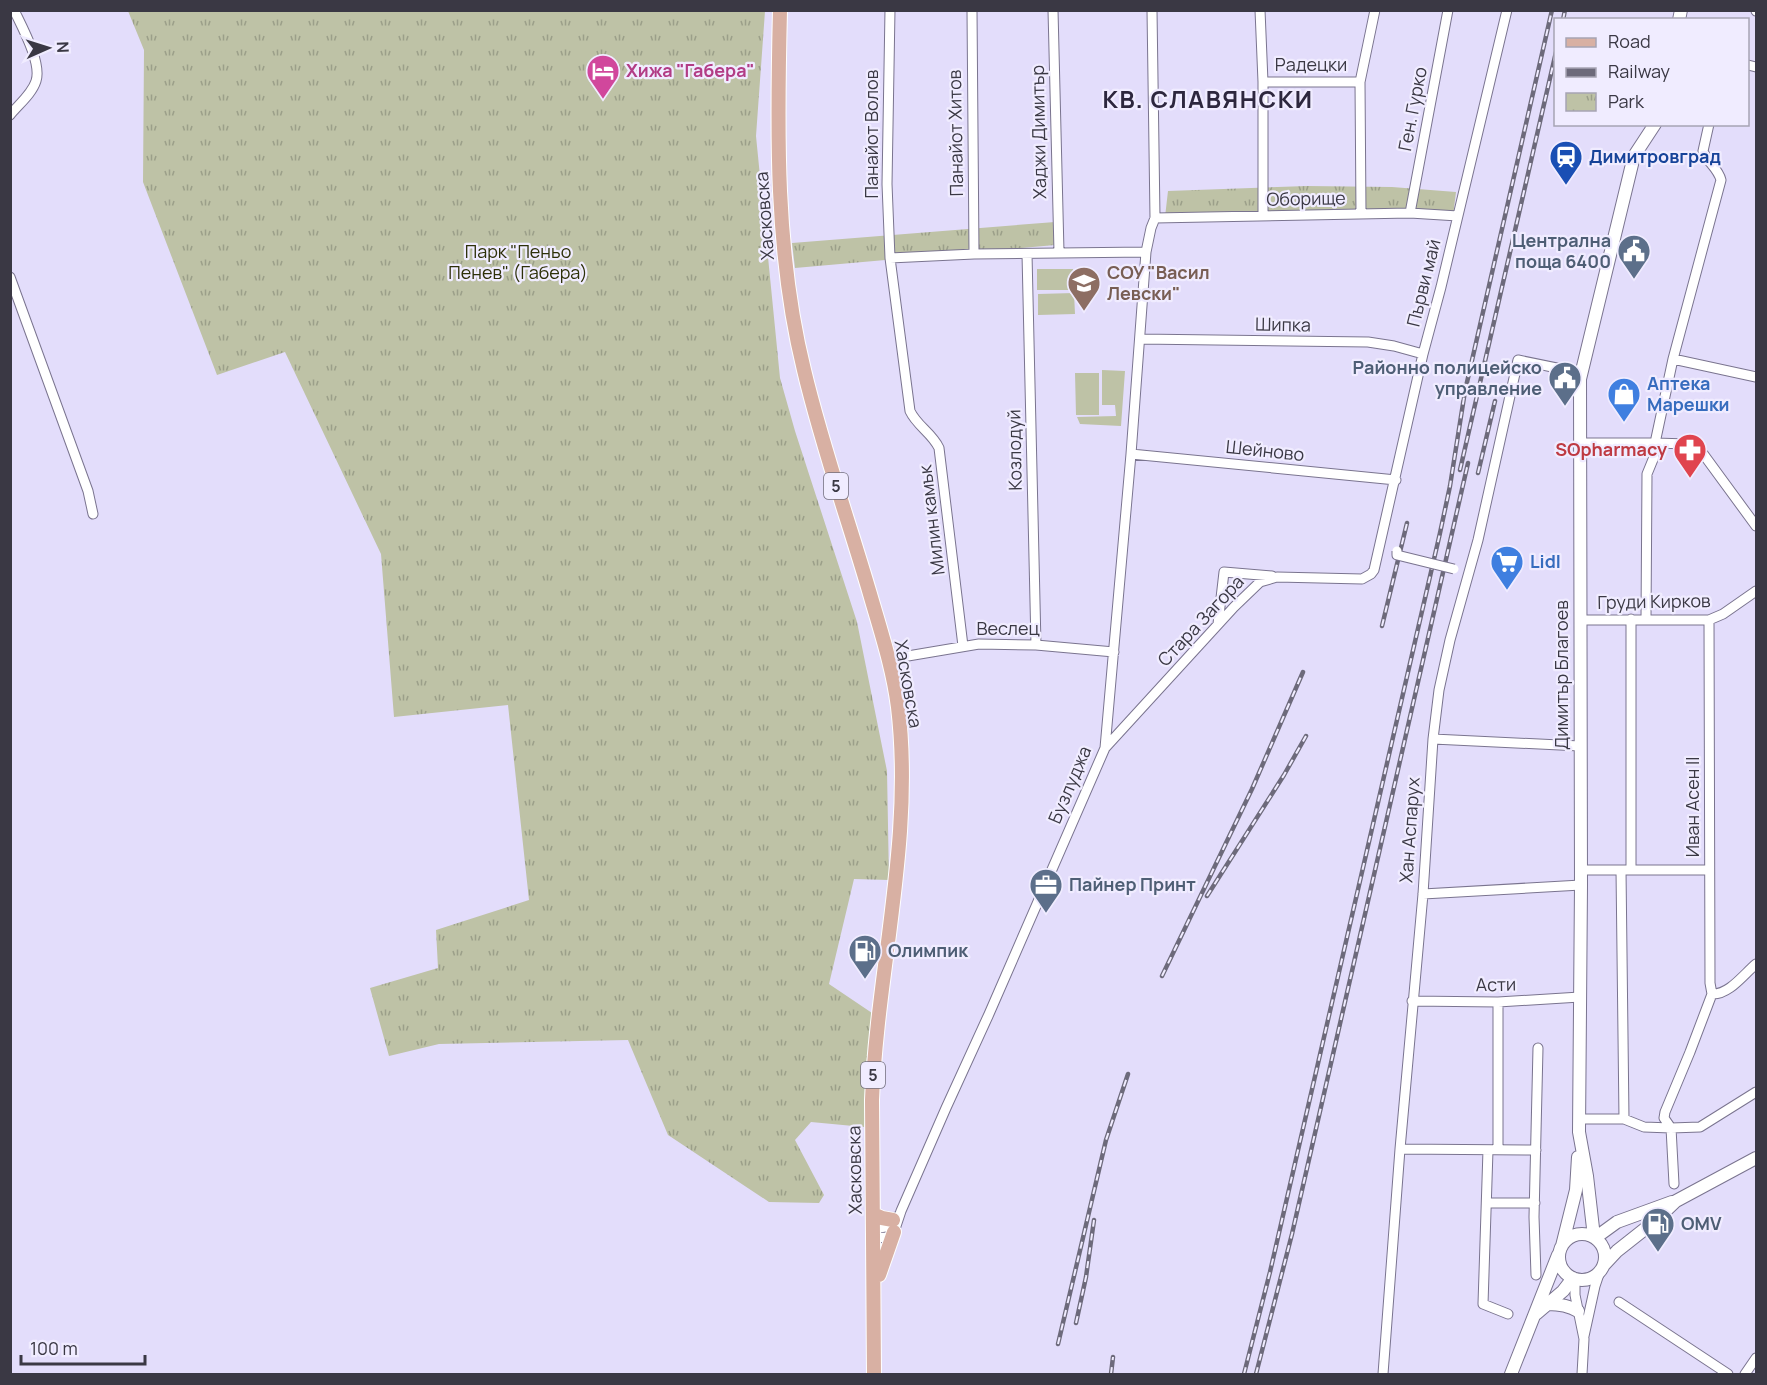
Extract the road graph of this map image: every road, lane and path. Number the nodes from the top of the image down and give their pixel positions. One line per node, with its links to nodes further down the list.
1 (14, 10): 13 (street)
2 (780, 10): 80 (main road, Хасковска / 5)
3 (890, 10): 25 (street, Панайот Волов)
4 (972, 10): 23 (street, Панайот Хитов)
5 (1053, 10): 21 (street, Хаджи Димитър)
6 (1152, 10): 20 (street, Бузлуджа)
7 (1260, 10): 11 (street)
8 (1375, 10): 12 (street)
9 (1448, 10): 16 (street, Ген. Гурко)
10 (1507, 10): 19 (street, Първи май)
11 (1263, 82): 12 (street, Радецки); 18 (street)
12 (1359, 82): 17 (street)
13 (10, 115)
14 (1654, 126): 30 (street, Димитър Благоев)
15 (1709, 126): 29 (street)
16 (1410, 213): 17 (street, Оборище); 19 (street, Оборище)
17 (1361, 214): 18 (street, Оборище)
18 (1263, 216): 20 (street, Оборище)
19 (1458, 216): 28 (street, Първи май)
20 (1155, 218): 22 (street, Бузлуджа)
21 (1059, 252): 22 (street); 24 (street)
22 (1146, 252): 27 (street, Бузлуджа)
23 (974, 254): 24 (street); 25 (street)
24 (1027, 254): 48 (street, Козлодуй)
25 (890, 258): 49 (street, Милин камък)
26 (10, 277): 36 (street)
27 (1140, 339): 28 (street, Шипка); 34 (street, Бузлуджа)
28 (1423, 354): 35 (street, Първи май)
29 (1673, 359): 31 (street); 33 (street)
30 (1581, 373): 32 (street, Димитър Благоев); 52 (street, Хан Аспарух)
31 (1756, 376)
32 (1579, 443): 33 (street); 45 (street, Димитър Благоев)
33 (1655, 443): 37 (street); 44 (street)
34 (1131, 454): 35 (street, Шейново); 50 (street, Бузлуджа)
35 (1396, 480): 39 (street, Първи май)
36 (93, 514)
37 (1756, 526)
38 (1397, 551): 40 (street, bridge)
39 (1377, 564): 41 (street, Стара Загора)
40 (1454, 569)
41 (1277, 577): 47 (street, Стара Загора); 47 (street)
42 (1756, 591): 46 (street, Груди Кирков)
43 (1631, 619): 44 (street, Груди Кирков); 45 (street, Груди Кирков); 56 (street)
44 (1646, 619): 46 (street, Груди Кирков)
45 (1580, 620): 53 (street, Димитър Благоев)
46 (1709, 620): 57 (street, Иван Асен II)
47 (1218, 625): 54 (street, Стара Загора)
48 (1036, 645): 49 (street, Веслец); 50 (street, Веслец)
49 (963, 646): 51 (street, Веслец)
50 (1114, 652): 54 (street, Бузлуджа)
51 (902, 657)
52 (1433, 739): 53 (street); 59 (street, Хан Аспарух)
53 (1580, 746): 55 (street, Димитър Благоев)
54 (1105, 747): 81 (street, Бузлуджа)
55 (1581, 870): 56 (street); 58 (street, Димитър Благоев)
56 (1626, 870): 57 (street); 68 (street)
57 (1710, 870): 61 (street, Иван Асен II)
58 (1581, 885): 59 (street); 62 (street, Димитър Благоев)
59 (1423, 894): 63 (street, Хан Аспарух)
60 (1756, 964): 61 (street)
61 (1712, 994): 69 (street)
62 (1580, 997): 64 (street, Асти); 67 (street, Димитър Благоев)
63 (1412, 1001): 64 (street, Асти); 71 (street, Хан Аспарух)
64 (1498, 1002): 72 (street)
65 (1538, 1048): 73 (street)
66 (1756, 1092): 69 (street)
67 (1579, 1119): 68 (street); 70 (street, Димитър Благоев)
68 (1624, 1119): 69 (street)
69 (1671, 1128): 75 (street)
70 (1579, 1132): 79 (street, Димитър Благоев); 85 (street)
71 (1400, 1149): 72 (street); 98 (street, Хан Аспарух)
72 (1493, 1150): 73 (street); 77 (street)
73 (1536, 1150): 78 (street)
74 (1756, 1158): 76 (street)
75 (1674, 1184)
76 (1676, 1201): 82 (street); 86 (street)
77 (1487, 1203): 78 (street); 93 (street)
78 (1534, 1203): 87 (street)
79 (1591, 1204): 82 (street); 84 (street, Димитър Благоев)
80 (873, 1214): 81 (main road); 83 (main road, Хасковска / 5)
81 (896, 1221): 83 (street); 89 (main road)
82 (1617, 1222): 84 (street)
83 (874, 1234): 89 (main road, Хасковска / 5)
84 (1595, 1238): 85 (street); 86 (street)
85 (1561, 1249): 88 (street); 94 (street)
86 (1602, 1268): 88 (street); 95 (street)
87 (1536, 1275)
88 (1574, 1279): 91 (street); 92 (street)
89 (874, 1301): 97 (main road, Хасковска / 5)
90 (1619, 1302): 101 (street)
91 (1548, 1304): 92 (street); 94 (street)
92 (1578, 1311): 95 (street)
93 (1508, 1314)
94 (1533, 1317): 99 (street)
95 (1584, 1339): 100 (street)
96 (1756, 1358): 102 (street)
97 (874, 1374)
98 (1383, 1374)
99 (1511, 1374)
100 (1582, 1374)
101 (1728, 1374)
102 (1745, 1374)

